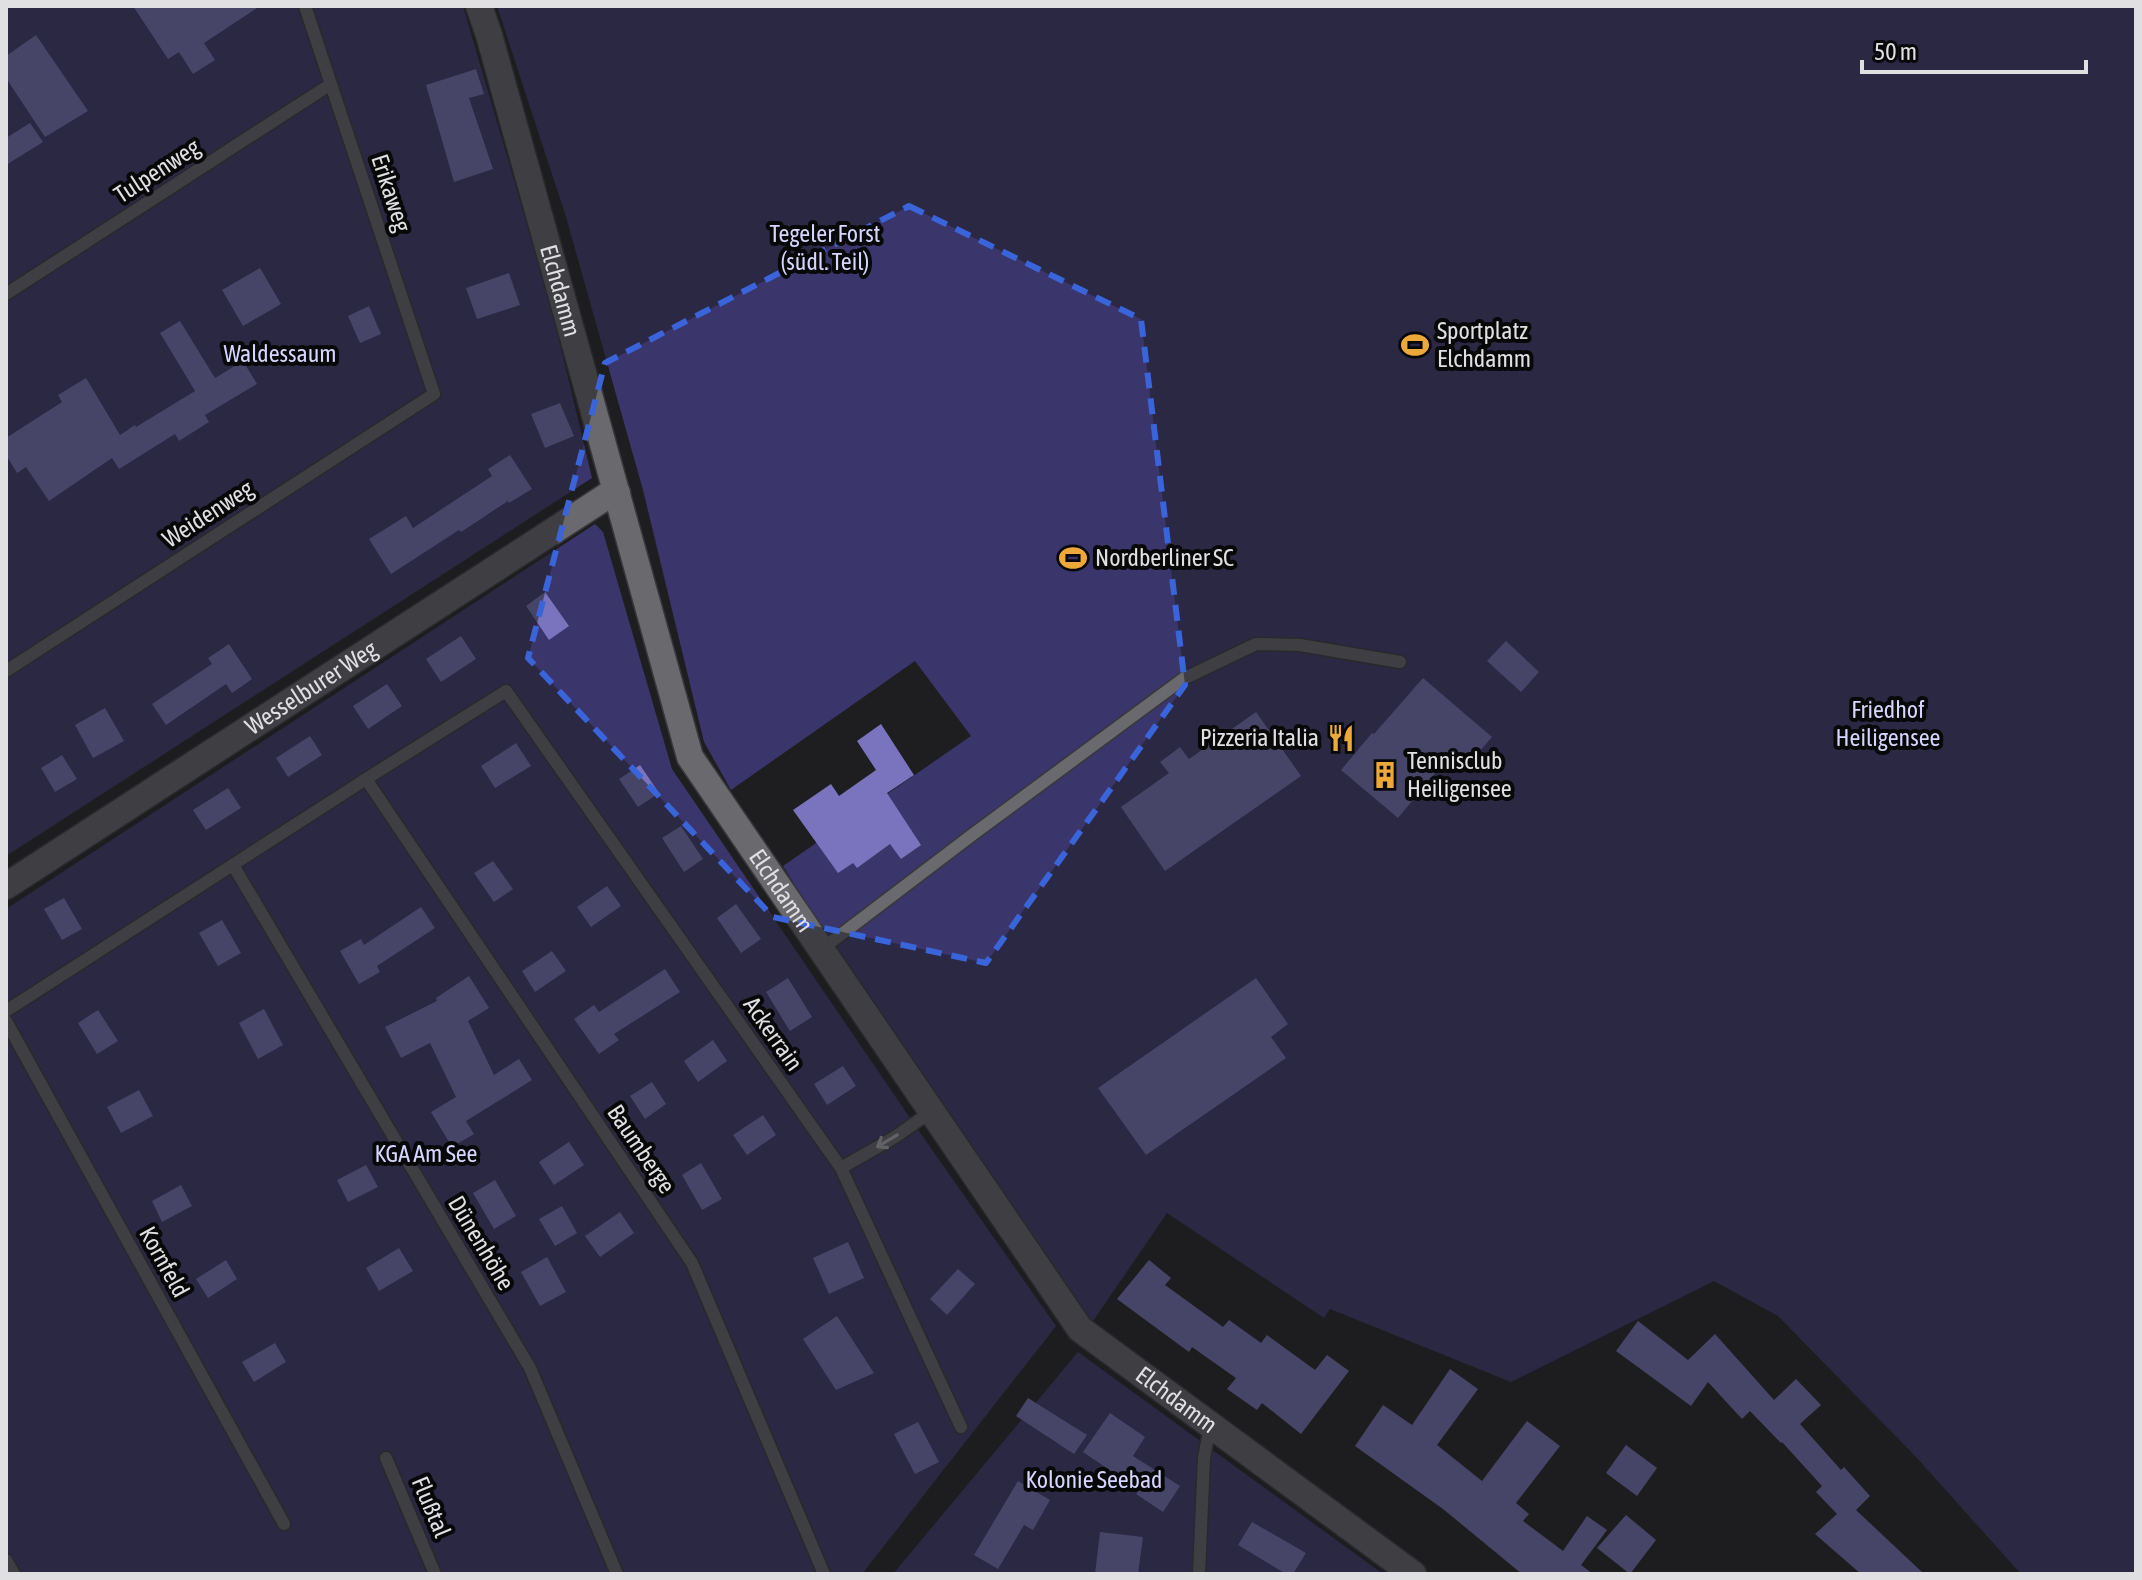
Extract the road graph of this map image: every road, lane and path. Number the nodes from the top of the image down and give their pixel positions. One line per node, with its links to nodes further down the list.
1 (305, 6): 3 (lane, Erikaweg)
2 (479, 6): 6 (street, Elchdamm)
3 (331, 84): 4 (lane, Tulpenweg); 5 (lane, Erikaweg)
4 (6, 294)
5 (434, 394): 8 (lane, Weidenweg)
6 (617, 493): 11 (street, Wesselburer Weg); 12 (street, Elchdamm)
7 (1400, 662): 12 (lane)
8 (6, 671)
9 (366, 779): 10 (lane); 16 (lane, Ackerrain); 25 (lane, Baumberge)
10 (233, 865): 13 (lane); 24 (lane, Dünenhöhe)
11 (6, 886)
12 (822, 949): 15 (street, Elchdamm)
13 (6, 1011)
14 (6, 1021): 20 (lane, Kornfeld)
15 (932, 1111): 16 (lane, one-way to 16); 17 (street, Elchdamm)
16 (841, 1168): 18 (lane, Ackerrain)
17 (1210, 1425): 26 (lane); 27 (street, Elchdamm)
18 (961, 1427)
19 (386, 1458): 23 (lane, Flußtal)
20 (284, 1524)
21 (6, 1560): 22 (lane)
22 (14, 1574)
23 (435, 1574)
24 (617, 1574)
25 (824, 1574)
26 (1199, 1574)
27 (1413, 1574)

